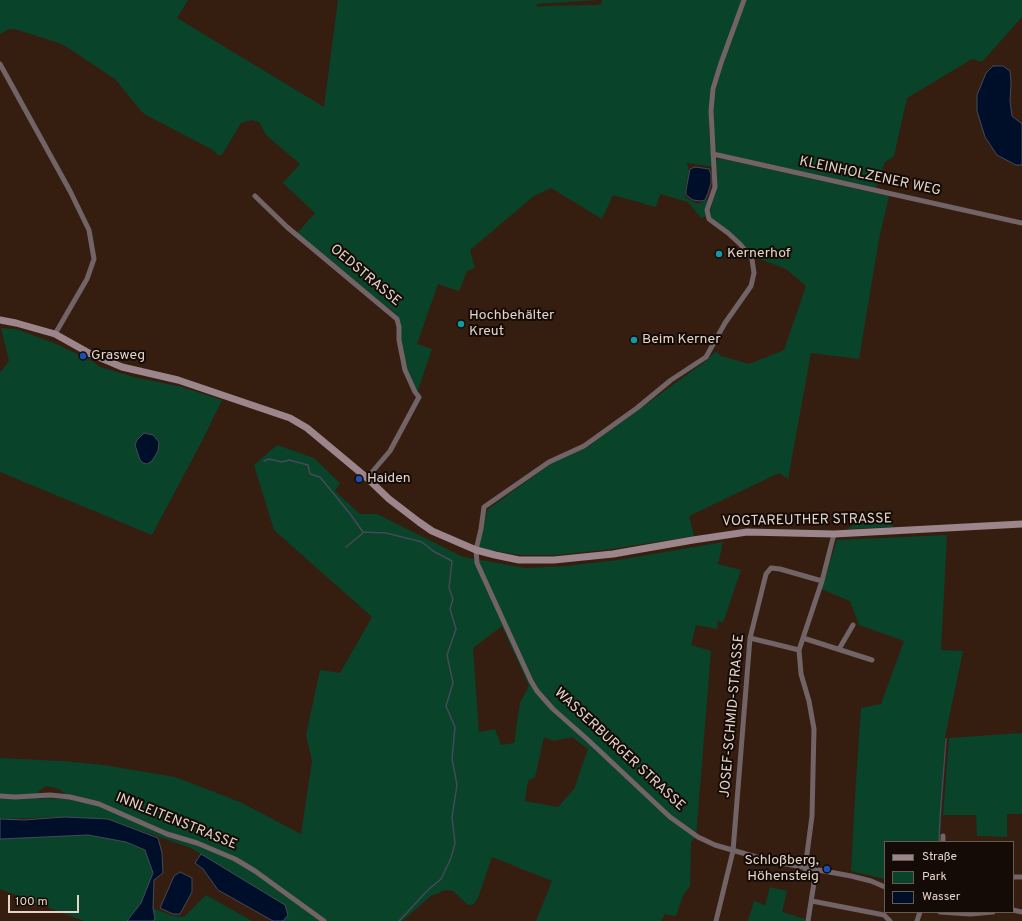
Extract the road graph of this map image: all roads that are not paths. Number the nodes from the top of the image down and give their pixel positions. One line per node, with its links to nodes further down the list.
1 (744, 0): 3 (street)
2 (0, 64): 7 (street)
3 (713, 154): 5 (street, KLEINHOLZENER WEG); 11 (street)
4 (255, 196): 8 (street, OEDSTRASSE)
5 (1022, 223)
6 (0, 320): 7 (main road)
7 (55, 334): 8 (main road)
8 (367, 478): 11 (main road)
9 (1022, 524): 10 (main road, VOGTAREUTHER STRASSE)
10 (834, 534): 11 (main road, VOGTAREUTHER STRASSE); 12 (street)
11 (476, 550): 20 (street, WASSERBURGER STRASSE)
12 (822, 581): 14 (street, JOSEF-SCHMID-STRASSE); 15 (street)
13 (853, 625): 16 (street)
14 (750, 638): 17 (street); 20 (street, JOSEF-SCHMID-STRASSE)
15 (803, 638): 16 (street); 17 (street)
16 (839, 649): 18 (street)
17 (799, 650): 21 (street)
18 (872, 660)
19 (0, 796): 27 (street, INNLEITENSTRASSE)
20 (733, 851): 21 (street, WASSERBURGER STRASSE); 28 (street, JOSEF-SCHMID-STRASSE)
21 (806, 869): 22 (street, WASSERBURGER STRASSE)
22 (816, 870): 23 (street, WASSERBURGER STRASSE); 24 (street)
23 (884, 887)
24 (812, 901): 29 (street); 30 (street)
25 (947, 913): 26 (street)
26 (982, 913)
27 (324, 921)
28 (716, 921)
29 (808, 921)
30 (890, 921)

